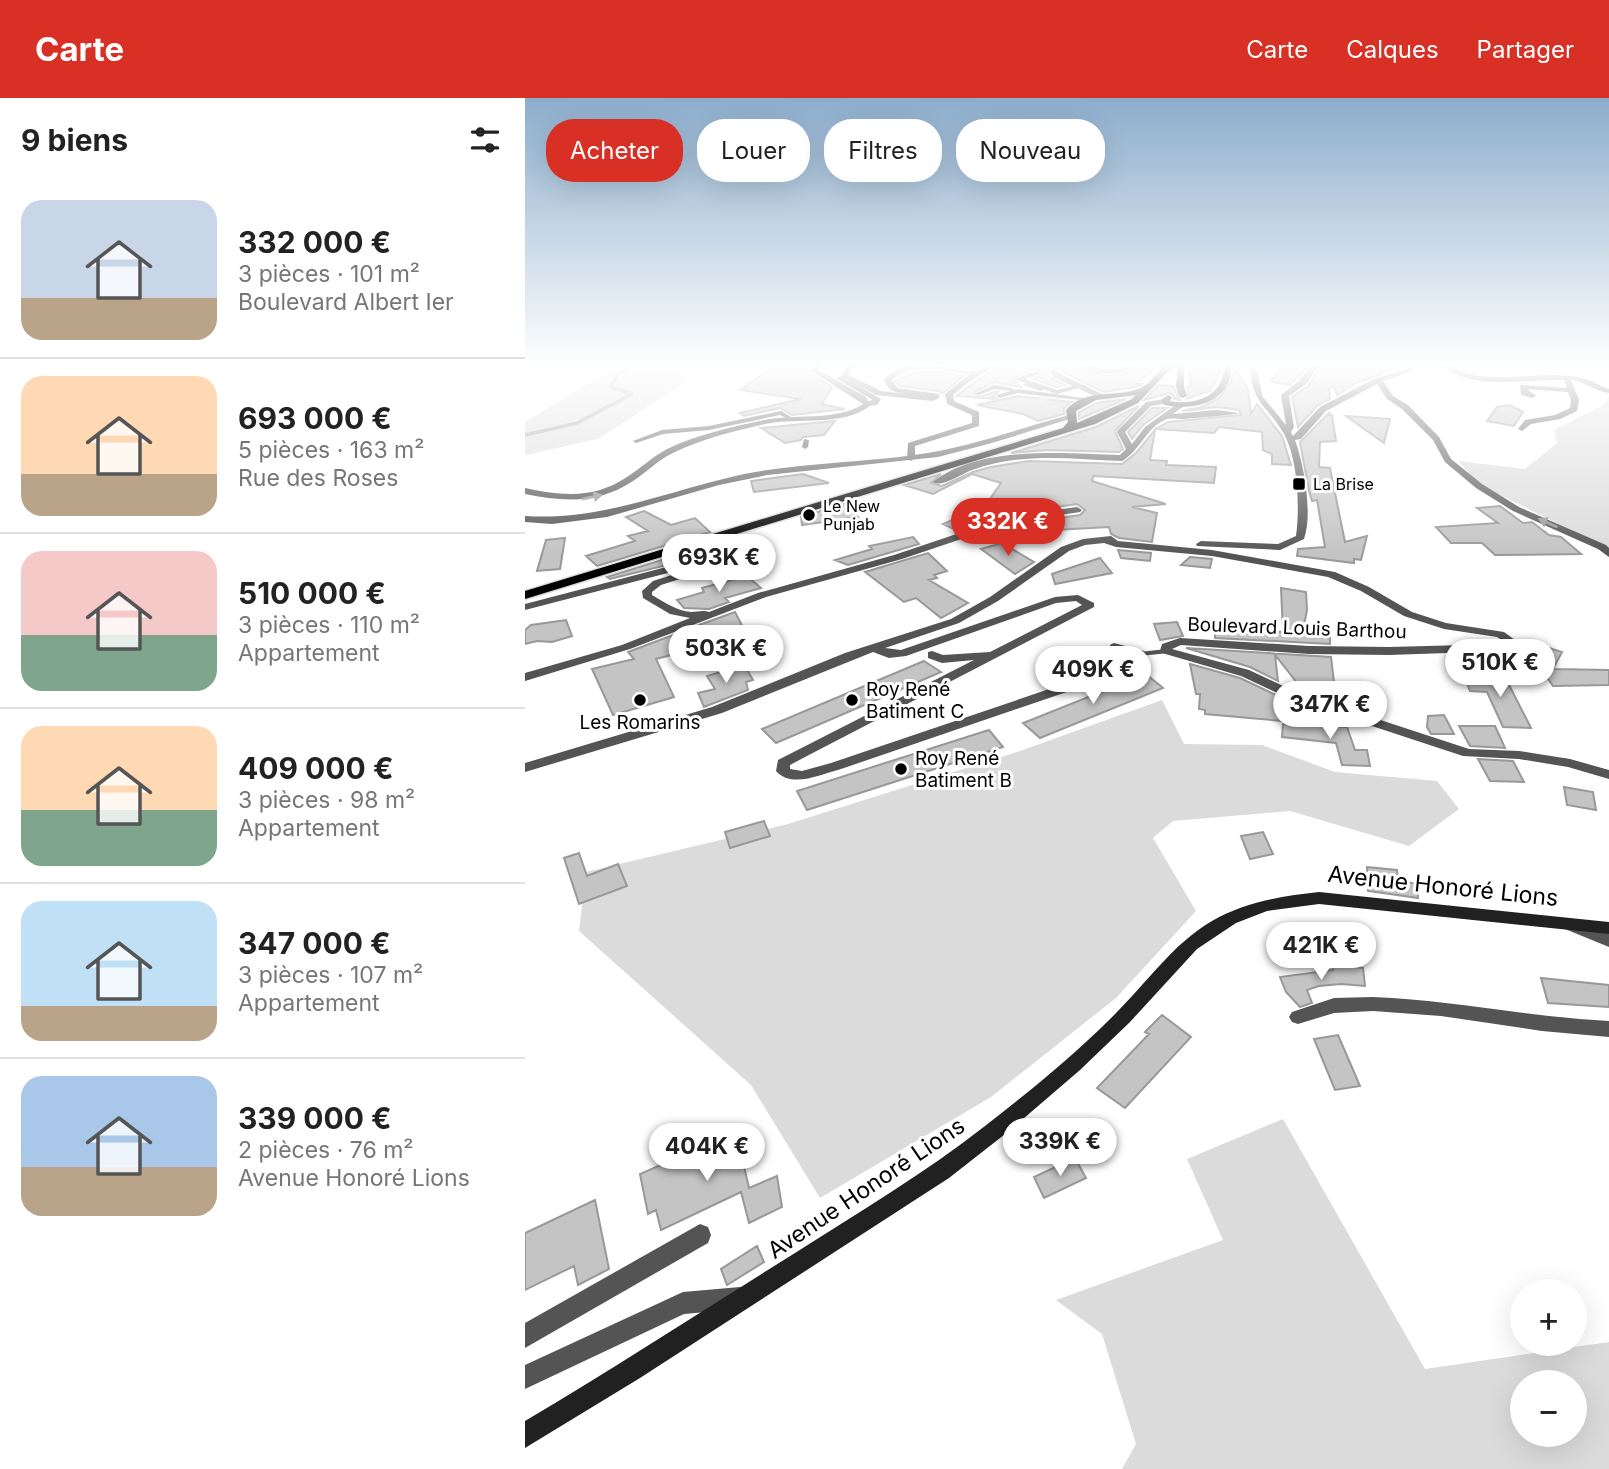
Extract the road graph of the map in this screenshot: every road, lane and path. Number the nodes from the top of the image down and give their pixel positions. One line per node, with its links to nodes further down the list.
1 (709, 428): 13 (lane)
2 (749, 428): 17 (street, one-way to 2)
3 (964, 428): 15 (street)
4 (1049, 428): 15 (street)
5 (1053, 428): 22 (main road)
6 (1125, 428): 14 (street)
7 (1149, 428): 14 (street)
8 (1283, 428): 12 (street)
9 (1290, 428): 12 (street)
10 (1305, 428): 12 (street)
11 (1425, 428): 21 (street, one-way to 11)
12 (1289, 435): 20 (street)
13 (636, 441)
14 (1131, 450): 16 (street)
15 (911, 458): 19 (street)
16 (937, 482)
17 (525, 491)
18 (1077, 510): 23 (street)
19 (525, 519)
20 (1103, 539): 26 (street); 27 (street, Boulevard Louis Barthou)
21 (1609, 554)
22 (525, 595)
23 (762, 595): 24 (street); 31 (street)
24 (525, 607)
25 (1114, 646): 29 (street)
26 (874, 648): 28 (street); 32 (street)
27 (1166, 651): 29 (lane); 33 (street, Boulevard Louis Barthou)
28 (993, 654): 29 (street); 30 (street)
29 (1140, 654)
30 (932, 655)
31 (525, 677)
32 (525, 768)
33 (1609, 775)
34 (1566, 923): 35 (main road, Avenue Honoré Lions); 36 (street); 40 (main road, Avenue Honoré Lions)
35 (1609, 928)
36 (1609, 941)
37 (1298, 1017): 38 (street)
38 (1609, 1030)
39 (700, 1235): 41 (street)
40 (745, 1298): 42 (street); 43 (main road, Avenue Honoré Lions)
41 (525, 1336)
42 (525, 1377)
43 (525, 1435)

